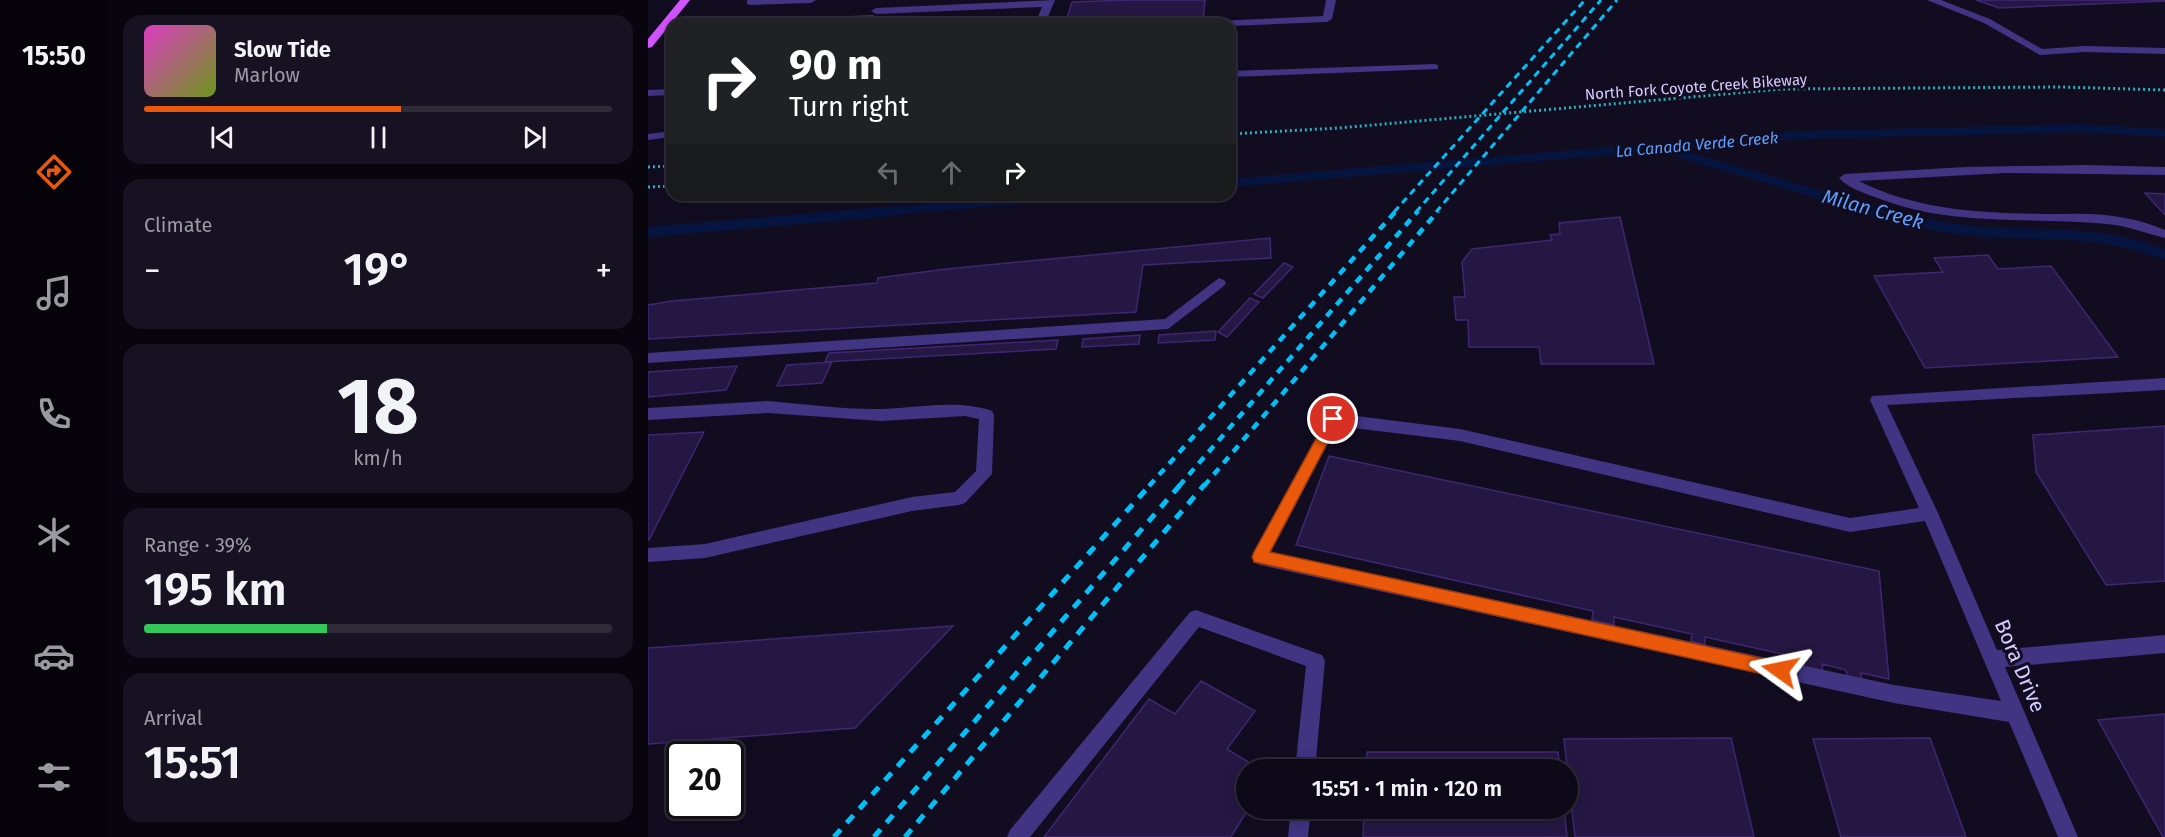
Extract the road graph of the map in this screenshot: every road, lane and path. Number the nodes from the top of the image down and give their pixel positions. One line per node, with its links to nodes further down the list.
1 (686, 0): 8 (main road)
2 (811, 0): 6 (street)
3 (882, 0): 9 (street)
4 (1331, 0): 11 (street)
5 (1932, 0): 14 (street)
6 (750, 2)
7 (1049, 2): 9 (street); 10 (street)
8 (671, 18)
9 (872, 18)
10 (1042, 18)
11 (1236, 23)
12 (666, 24): 13 (main road)
13 (648, 45)
14 (2165, 51)
15 (1434, 67): 16 (street)
16 (1236, 74)
17 (2165, 90): 20 (path, North Fork Coyote Creek Bikeway)
18 (666, 92): 19 (street)
19 (648, 93)
20 (1236, 134)
21 (666, 135): 22 (street)
22 (648, 137)
23 (666, 166): 24 (path)
24 (648, 167)
25 (2165, 171): 28 (street)
26 (666, 186): 27 (path)
27 (648, 187)
28 (2165, 234)
29 (1220, 283): 30 (street)
30 (648, 358)
31 (2165, 384): 33 (street, Bora Drive)
32 (648, 414): 34 (street)
33 (1930, 513): 36 (street, Bora Drive); 37 (street)
34 (648, 555)
35 (2165, 644): 36 (street)
36 (1992, 659): 37 (street, Bora Drive)
37 (2015, 713): 42 (street, Bora Drive)
38 (1306, 759): 40 (street)
39 (1300, 819): 41 (street)
40 (1017, 837)
41 (1298, 837)
42 (2068, 837)

